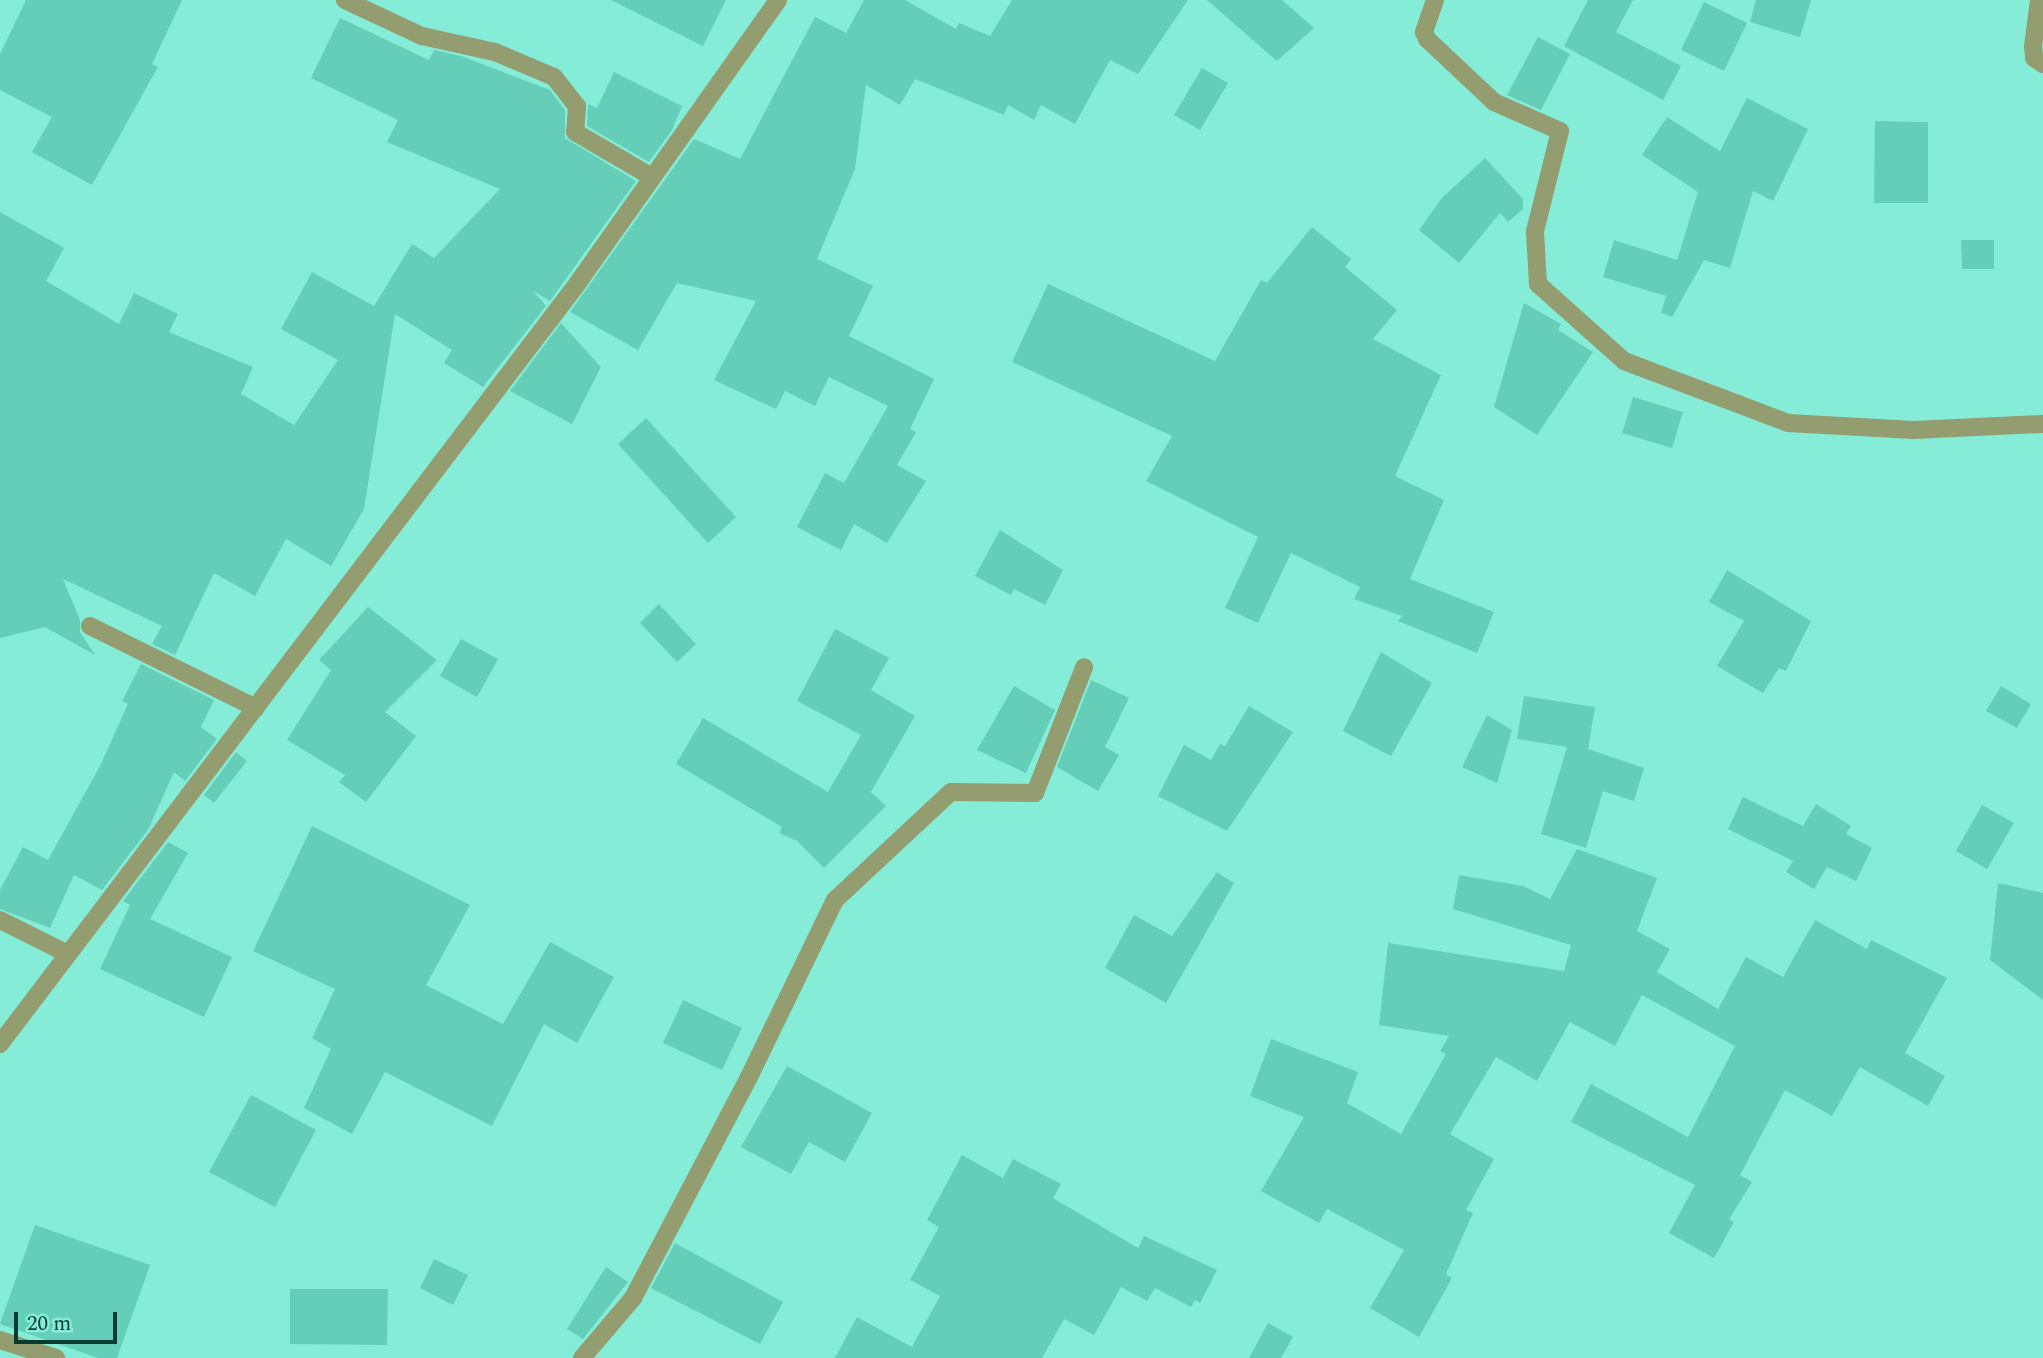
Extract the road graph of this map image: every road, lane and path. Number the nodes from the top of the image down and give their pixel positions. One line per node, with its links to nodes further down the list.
1 (345, 0): 6 (street)
2 (778, 0): 6 (street)
3 (1434, 0): 7 (street)
4 (2039, 0): 5 (street)
5 (2043, 64)
6 (652, 177): 10 (street)
7 (2043, 424)
8 (90, 626): 10 (street)
9 (1084, 667): 16 (street)
10 (256, 708): 12 (street)
11 (0, 920): 12 (street)
12 (68, 954): 13 (street)
13 (0, 1044)
14 (0, 1340): 15 (street)
15 (55, 1358)
16 (582, 1358)

